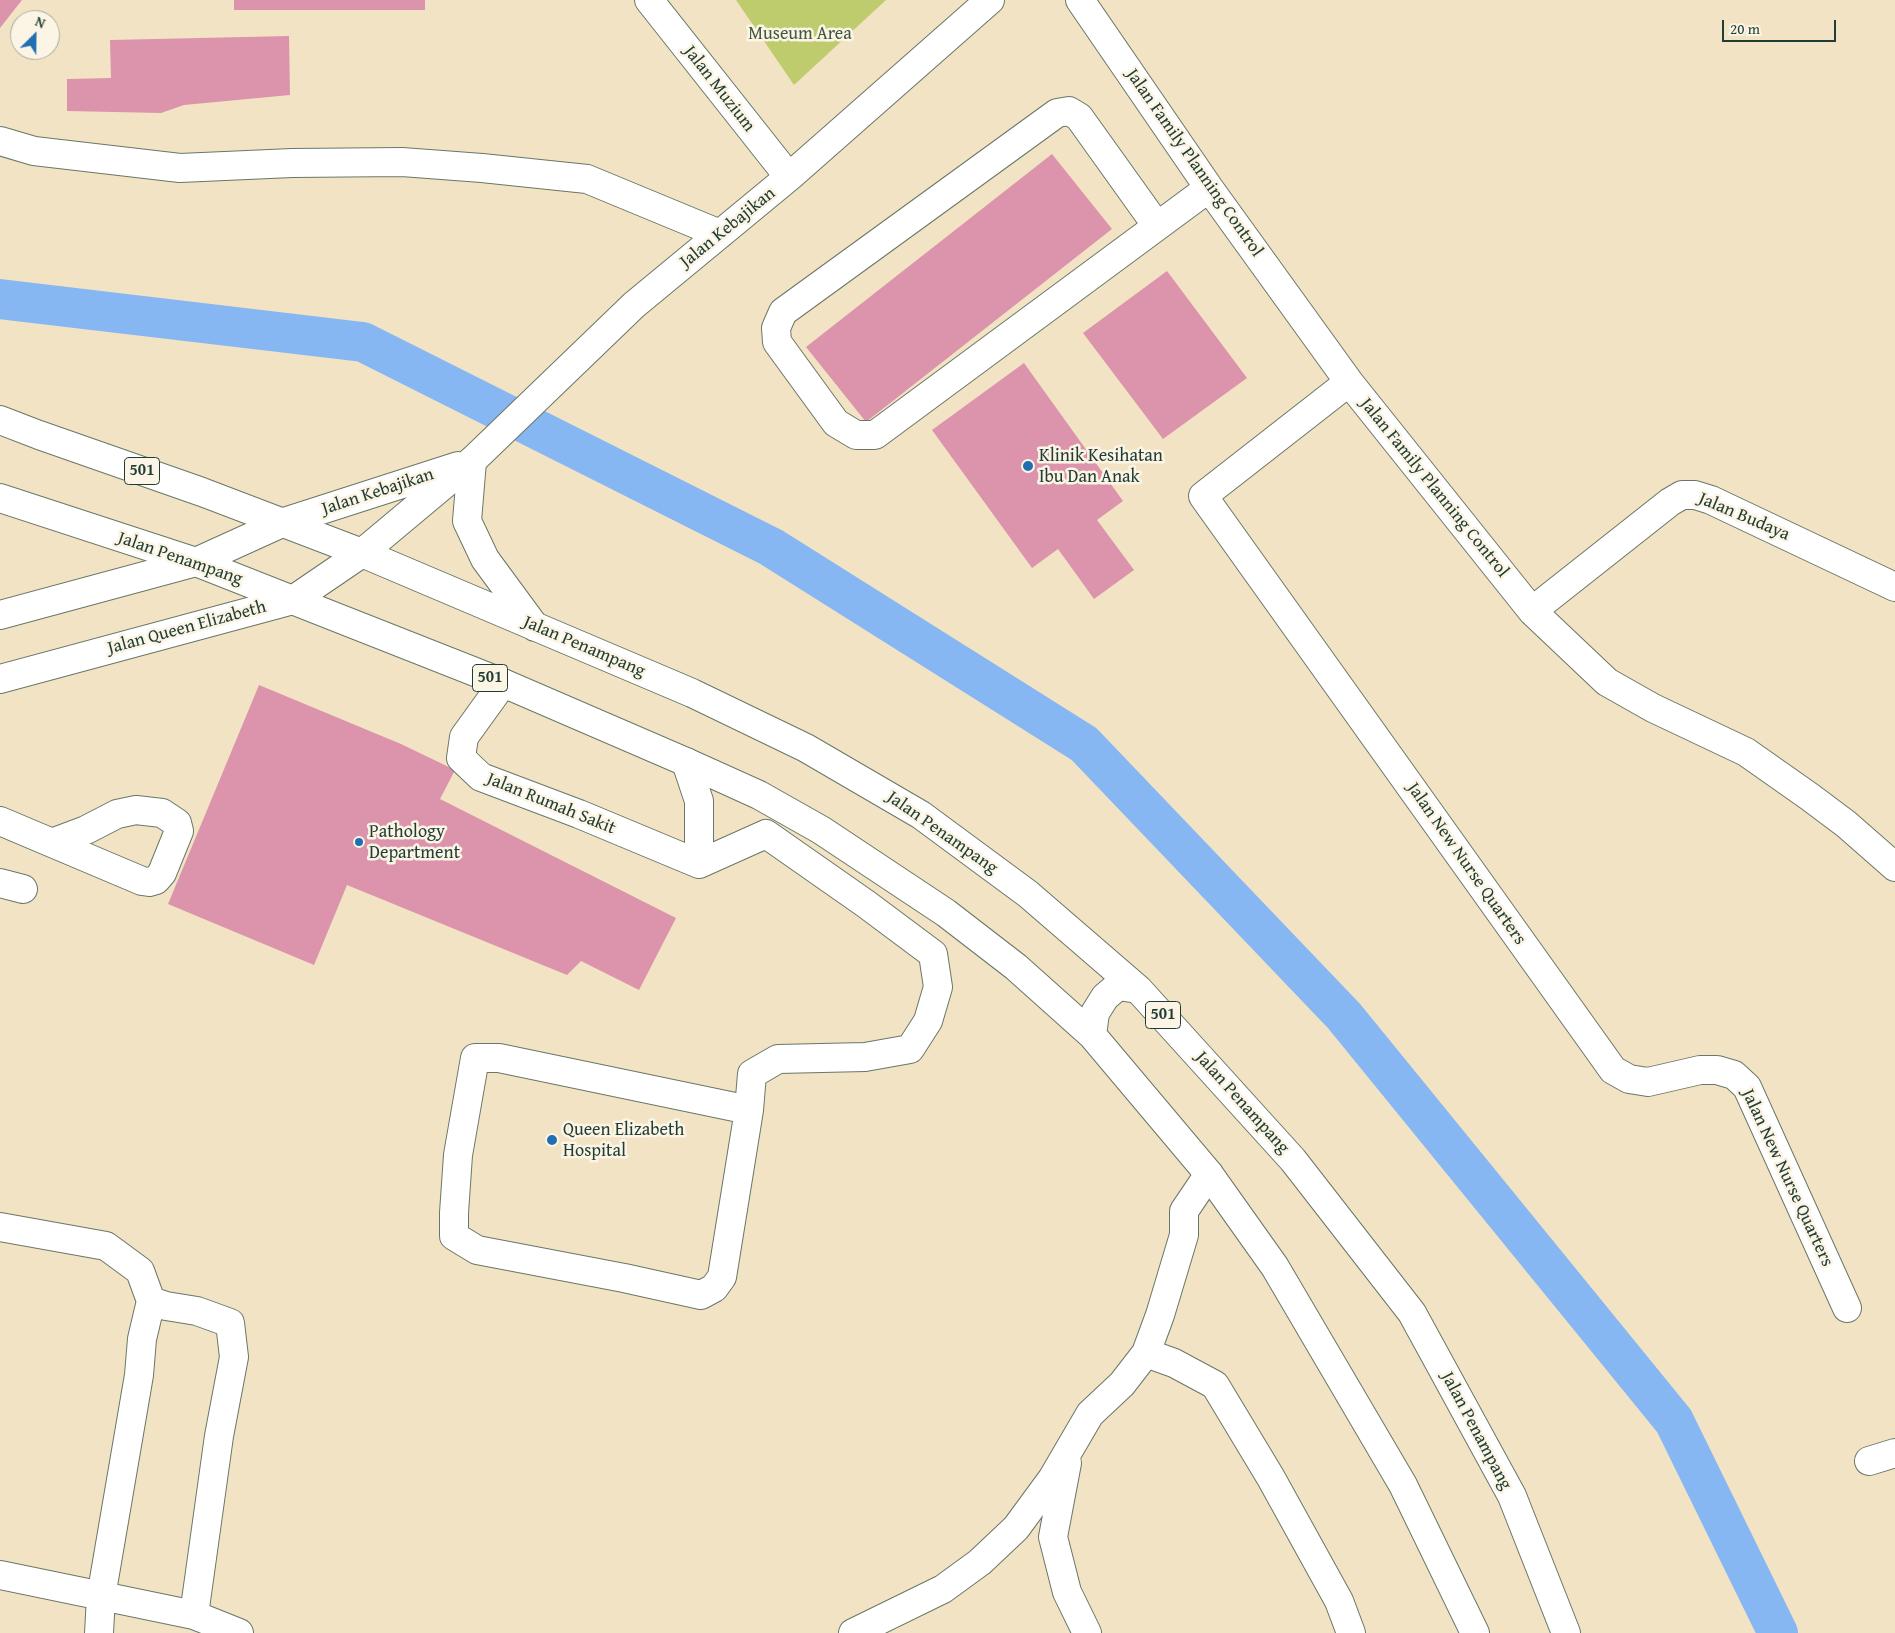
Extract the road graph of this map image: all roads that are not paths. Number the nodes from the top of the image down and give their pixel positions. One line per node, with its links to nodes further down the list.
1 (649, 0): 5 (street, Jalan Muzium)
2 (990, 0): 5 (street, Jalan Kebajikan)
3 (1080, 0): 6 (street, Jalan Family Planning Control)
4 (0, 141): 8 (street)
5 (789, 178): 8 (street, Jalan Kebajikan)
6 (1209, 188): 7 (street); 9 (street, Jalan Family Planning Control)
7 (1157, 226): 7 (street)
8 (720, 234): 11 (street, Jalan Kebajikan)
9 (1349, 382): 18 (street, Jalan Family Planning Control); 34 (street, Jalan New Nurse Quarters)
10 (0, 420): 13 (street, Jalan Penampang / 501)
11 (472, 461): 13 (street, Jalan Kebajikan); 14 (street, Jalan Kebajikan); 20 (street)
12 (0, 498): 15 (street, Jalan Penampang / 501)
13 (284, 522): 14 (street, Jalan Penampang / 501); 15 (street)
14 (362, 553): 17 (street, Jalan Queen Elizabeth); 20 (street, Jalan Penampang / 501)
15 (196, 562): 17 (street, Jalan Penampang / 501); 19 (street)
16 (1895, 587): 18 (street, Jalan Budaya)
17 (293, 600): 21 (street, Jalan Queen Elizabeth); 22 (street, Jalan Penampang / 501)
18 (1532, 611): 27 (street, Jalan Family Planning Control)
19 (0, 615)
20 (535, 627): 28 (street, Jalan Penampang / 501)
21 (0, 679)
22 (503, 683): 23 (street, Jalan Penampang / 501); 26 (street, Jalan Rumah Sakit)
23 (686, 762): 26 (street); 29 (street, Jalan Penampang / 501)
24 (0, 821): 25 (street)
25 (54, 842)
26 (699, 864): 30 (street)
27 (1895, 867)
28 (1138, 989): 29 (street); 48 (street, Jalan Penampang / 501)
29 (1092, 1035): 31 (street, Jalan Penampang / 501)
30 (749, 1110): 30 (street)
31 (1209, 1174): 35 (street); 47 (street, Jalan Penampang / 501)
32 (0, 1227): 33 (street)
33 (152, 1301): 40 (street); 41 (street)
34 (1847, 1308)
35 (1146, 1354): 36 (street); 46 (street)
36 (1069, 1449): 44 (street); 45 (street)
37 (1895, 1453): 38 (street)
38 (1869, 1460)
39 (0, 1575): 40 (street)
40 (101, 1597): 41 (street); 42 (street)
41 (194, 1615): 43 (street)
42 (99, 1633)
43 (239, 1633)
44 (854, 1633)
45 (1086, 1633)
46 (1352, 1633)
47 (1475, 1633)
48 (1566, 1633)

